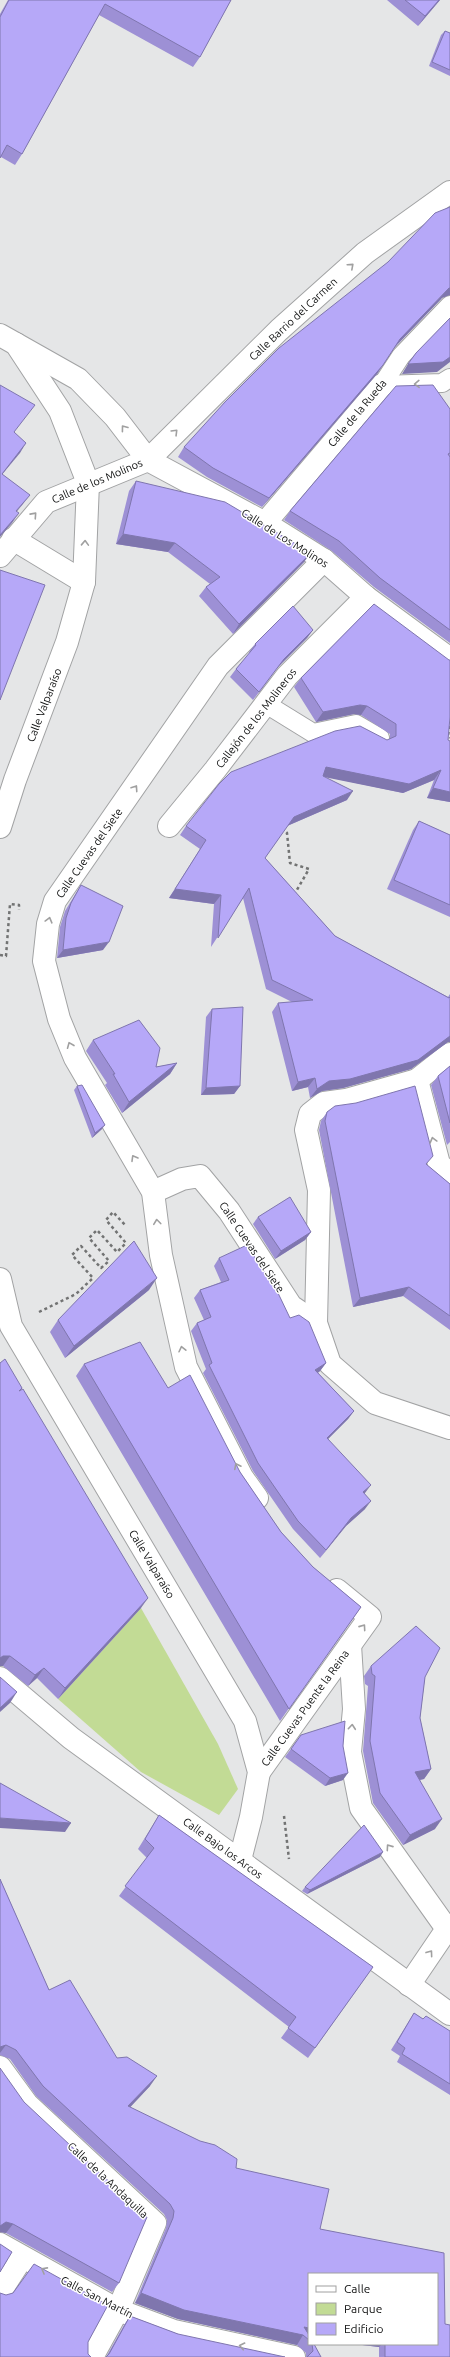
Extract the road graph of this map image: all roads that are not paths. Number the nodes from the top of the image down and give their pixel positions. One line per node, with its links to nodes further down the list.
1 (450, 192): 6 (street, Calle Barrio del Carmen, one-way to 1)
2 (450, 305): 5 (lane, Calle de la Rueda)
3 (8, 340): 6 (street, Calle Valparaíso, one-way to 3); 7 (street, Calle Valparaíso)
4 (450, 378): 5 (lane, one-way to 5)
5 (382, 384): 8 (street, Calle de la Rueda)
6 (148, 460): 7 (street, Calle de los Molinos); 8 (street, Calle de Los Molinos)
7 (88, 483): 9 (street, Calle de los Molinos, one-way to 7); 12 (street, Calle Valparaíso, one-way to 7)
8 (265, 523): 11 (street, Calle de Los Molinos)
9 (13, 539): 10 (street, Calle de los Molinos); 12 (street)
10 (0, 556)
11 (324, 560): 13 (street, Calle de Los Molinos); 22 (street, Calle Cuevas del Siete, one-way to 11)
12 (84, 582): 18 (street, Calle Valparaíso)
13 (366, 597): 14 (street, Calle de Los Molinos); 15 (street, Callejón de los Molineros)
14 (450, 659)
15 (266, 704): 16 (lane); 17 (street, Callejón de los Molineros)
16 (382, 739)
17 (169, 826)
18 (0, 827)
19 (450, 1054): 20 (street)
20 (417, 1080): 21 (street, one-way to 20); 24 (street)
21 (450, 1173)
22 (153, 1192): 24 (street, Calle Cuevas del Siete); 26 (street, one-way to 22)
23 (0, 1279): 30 (street, Calle Valparaíso)
24 (316, 1323): 25 (street)
25 (450, 1428)
26 (267, 1513)
27 (319, 1575): 28 (street, Calle Cuevas Puente la Reina, one-way to 27)
28 (350, 1644): 30 (street, Calle Cuevas Puente la Reina); 32 (street, Calle Cuevas Puente la Reina, one-way to 28)
29 (0, 1678): 31 (street, Calle Bajo los Arcos)
30 (259, 1772): 31 (street, Calle Valparaíso)
31 (240, 1860): 32 (street, Calle Bajo los Arcos)
32 (409, 1985): 33 (street, Calle Bajo los Arcos)
33 (450, 2014)
34 (0, 2067): 38 (street, Calle de la Andaquilla)
35 (0, 2244): 36 (street, Calle San Martín)
36 (22, 2258): 37 (street); 38 (street, Calle San Martín, one-way to 36)
37 (0, 2292)
38 (118, 2310): 39 (street); 40 (street, Calle San Martín, one-way to 38)
39 (92, 2357)
40 (294, 2357)

